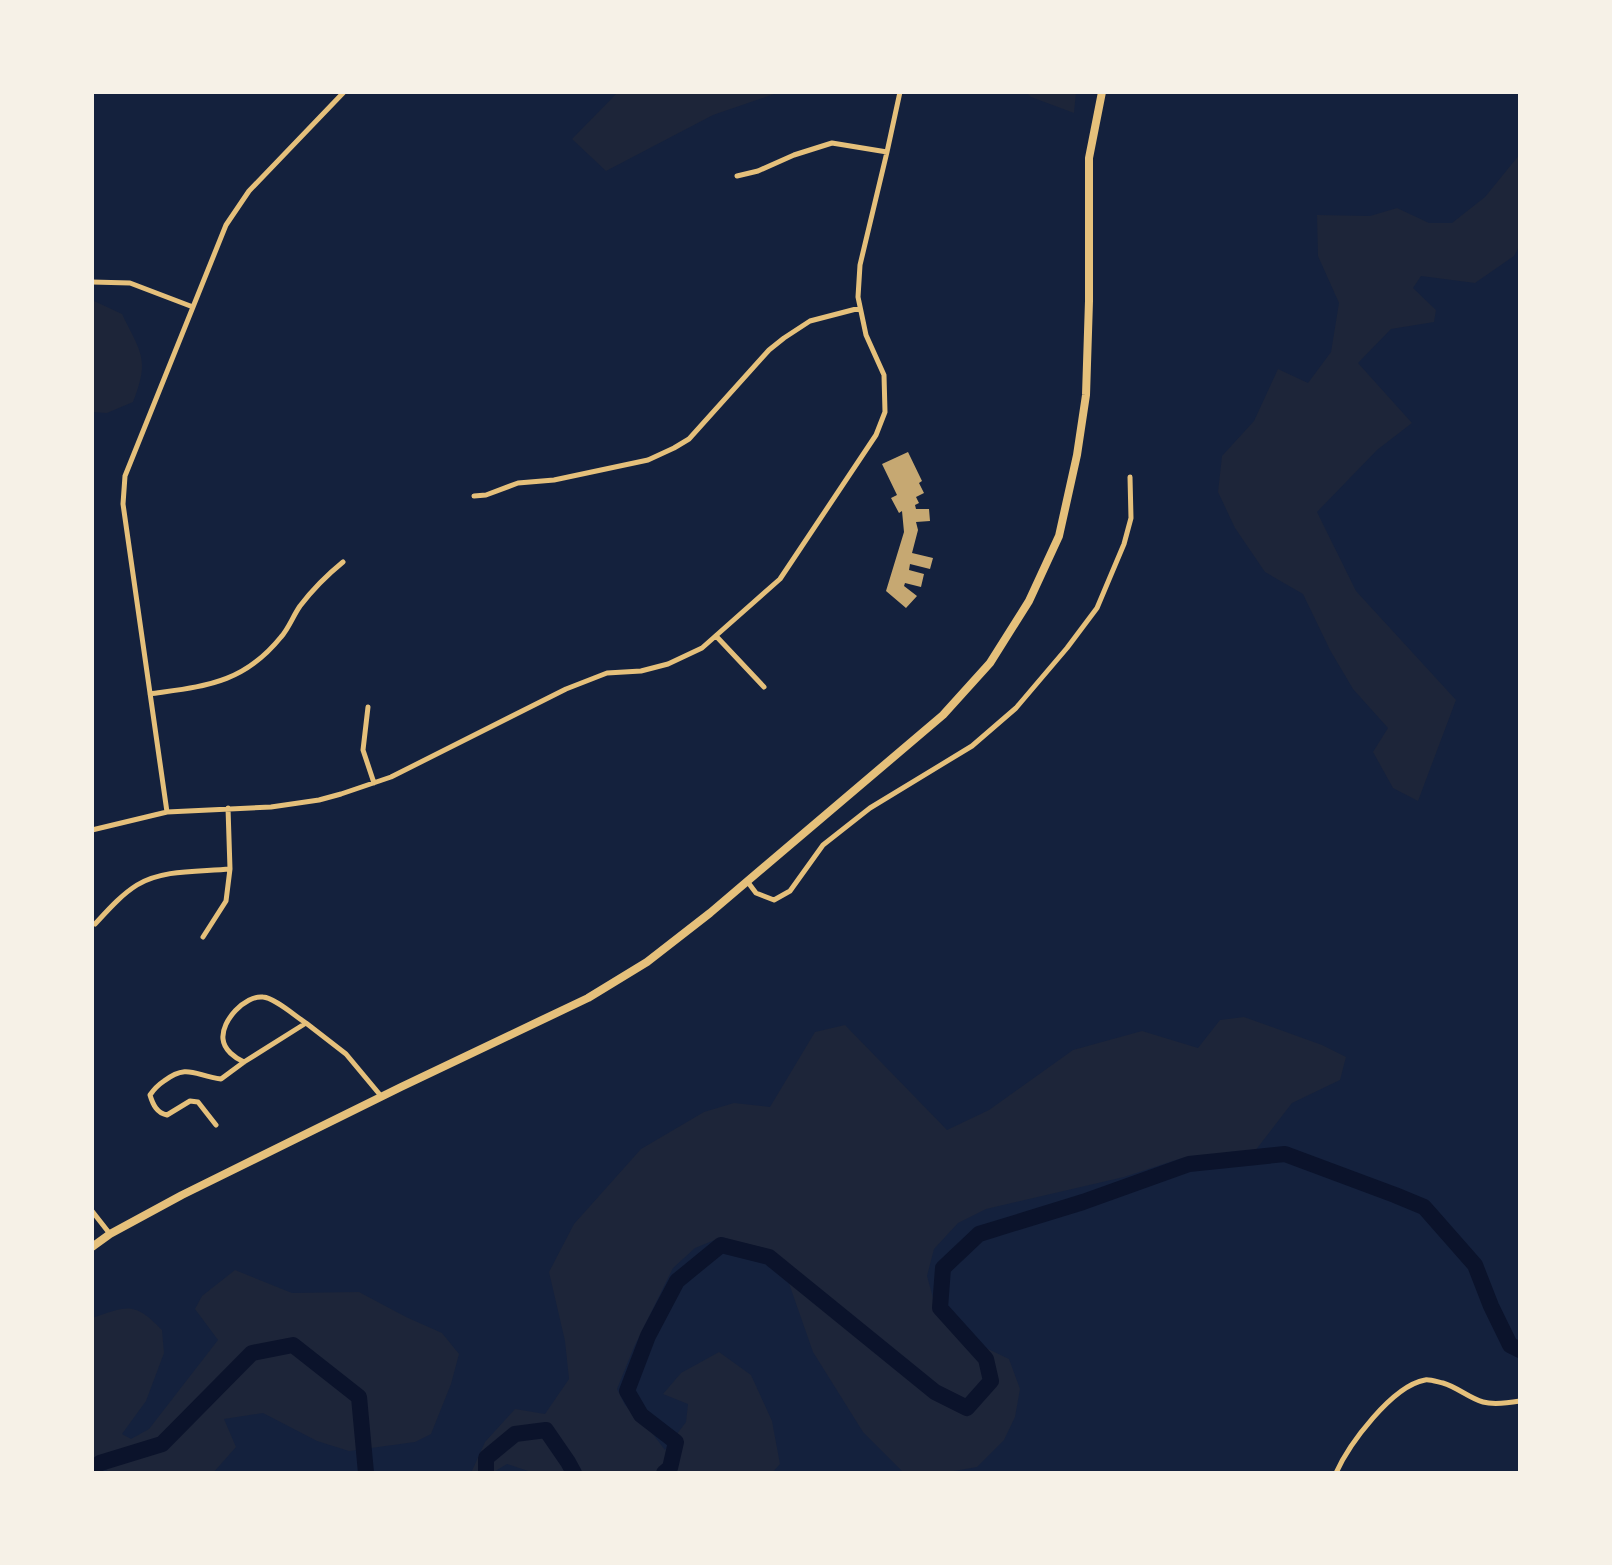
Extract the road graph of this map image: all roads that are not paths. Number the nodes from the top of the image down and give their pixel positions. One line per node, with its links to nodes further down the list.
1 (344, 92): 7 (street)
2 (900, 92): 4 (street)
3 (1102, 92): 21 (highway)
4 (887, 152): 5 (street); 8 (street)
5 (737, 176)
6 (92, 282): 7 (street)
7 (193, 307): 14 (street)
8 (860, 308): 10 (street); 12 (street)
9 (1130, 477): 21 (street)
10 (474, 496)
11 (343, 562): 14 (street)
12 (716, 636): 13 (street); 16 (street)
13 (764, 687)
14 (150, 694): 18 (street)
15 (368, 707): 16 (street)
16 (374, 783): 17 (street)
17 (228, 808): 18 (street); 20 (street)
18 (167, 812): 19 (street)
19 (92, 830)
20 (230, 869): 22 (street); 23 (street)
21 (747, 881): 26 (highway)
22 (95, 924)
23 (203, 937)
24 (306, 1023): 25 (street); 25 (street); 26 (street)
25 (244, 1062): 27 (street)
26 (381, 1097): 29 (highway)
27 (216, 1125)
28 (92, 1211): 29 (street)
29 (110, 1234): 30 (highway)
30 (92, 1247)
31 (1520, 1401): 32 (street)
32 (1336, 1473)

